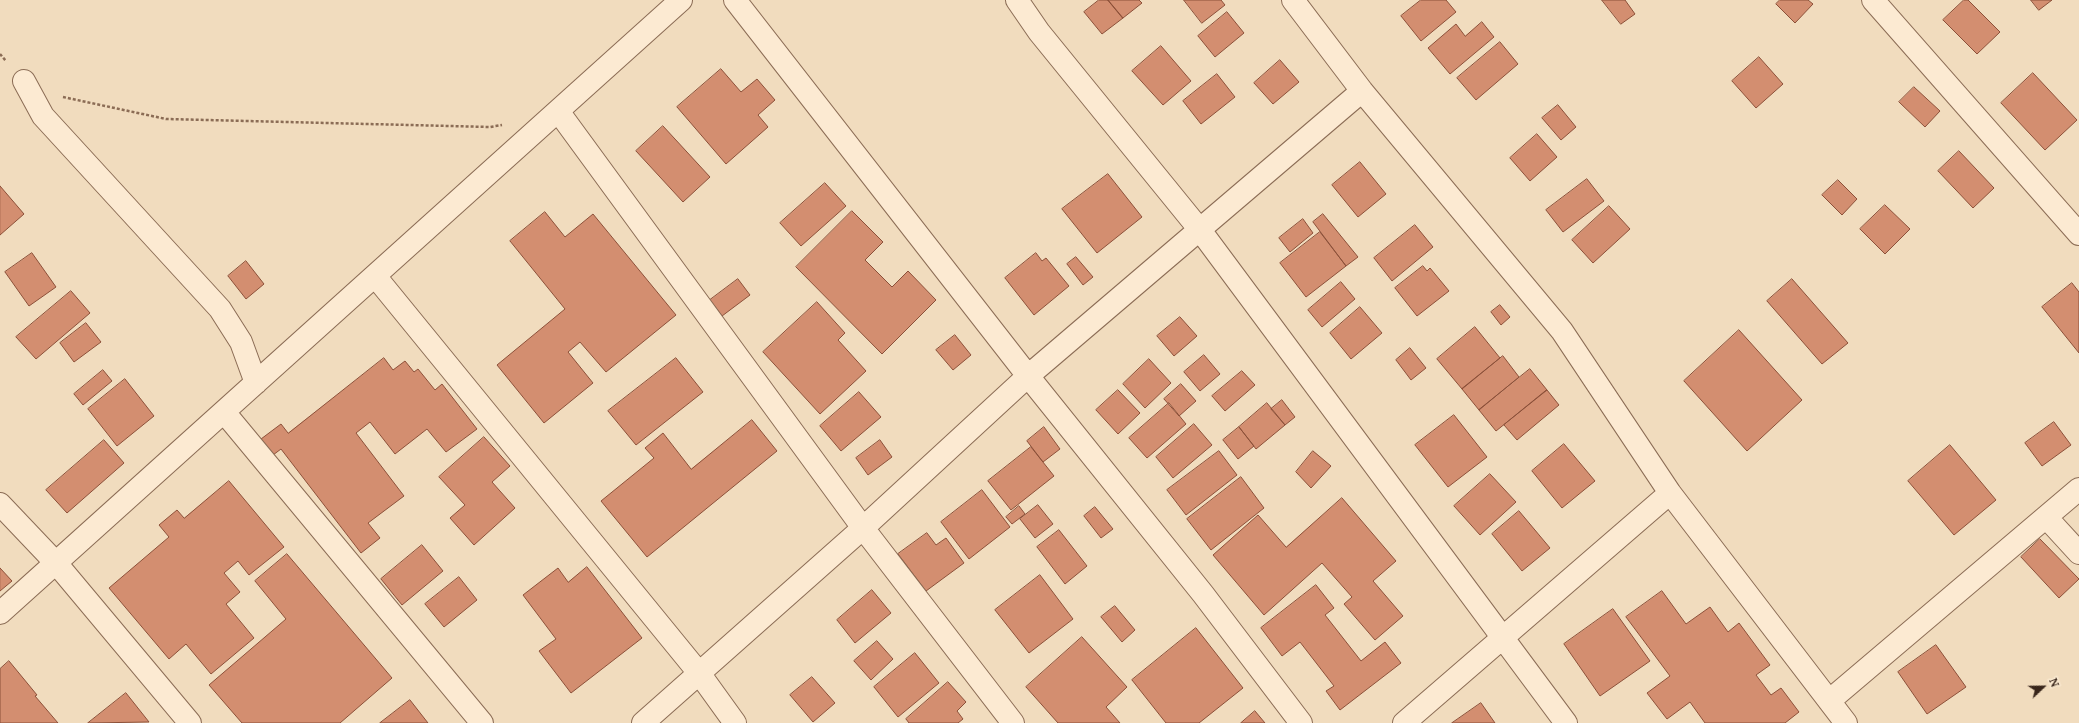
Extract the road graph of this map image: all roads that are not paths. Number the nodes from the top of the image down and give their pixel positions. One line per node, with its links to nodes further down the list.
1 (681, 0): 8 (street)
2 (735, 0): 12 (street)
3 (1017, 0): 9 (street)
4 (1292, 0): 7 (street)
5 (1873, 0): 10 (street)
6 (24, 81): 13 (street)
7 (1362, 91): 9 (street); 16 (street)
8 (558, 111): 11 (street); 19 (street)
9 (1200, 230): 12 (street); 23 (street)
10 (2079, 234)
11 (375, 276): 13 (street); 24 (street)
12 (1028, 376): 19 (street); 31 (street)
13 (256, 383): 14 (street)
14 (224, 412): 21 (street); 27 (street)
15 (2079, 489): 18 (street)
16 (1670, 493): 23 (street); 25 (street)
17 (0, 504): 21 (street)
18 (2046, 517): 20 (street); 25 (street)
19 (863, 528): 24 (street); 30 (street)
20 (2079, 553)
21 (56, 563): 22 (street); 26 (street)
22 (0, 613)
23 (1502, 639): 32 (street); 33 (street)
24 (699, 673): 28 (street); 29 (street)
25 (1829, 701): 34 (street)
26 (190, 723)
27 (482, 723)
28 (643, 723)
29 (735, 723)
30 (1013, 723)
31 (1301, 723)
32 (1404, 723)
33 (1566, 723)
34 (1846, 723)

